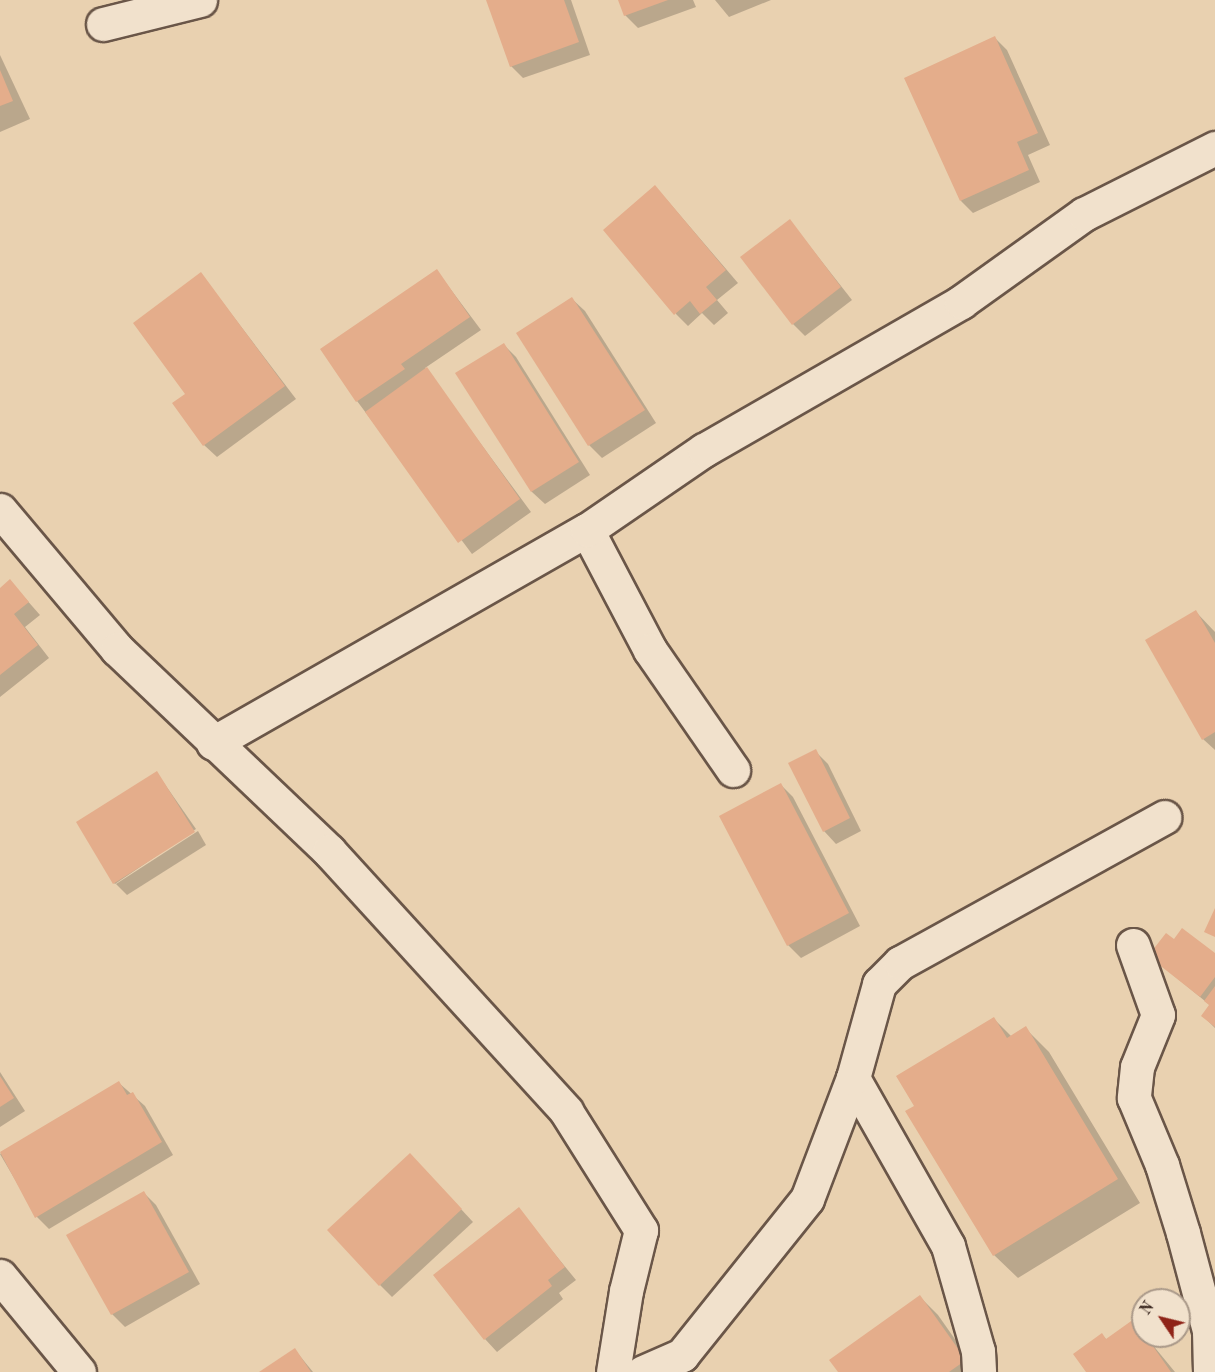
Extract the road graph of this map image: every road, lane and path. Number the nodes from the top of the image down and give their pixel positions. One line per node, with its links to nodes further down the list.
1 (200, 0): 2 (street)
2 (103, 24)
3 (1215, 148): 5 (street)
4 (0, 510): 6 (street)
5 (587, 530): 6 (street); 7 (street)
6 (213, 742): 13 (street)
7 (733, 770)
8 (1164, 817): 10 (street)
9 (1132, 945): 16 (street)
10 (853, 1078): 14 (street); 15 (street)
11 (0, 1276): 12 (street)
12 (79, 1372)
13 (613, 1372)
14 (643, 1372)
15 (979, 1372)
16 (1209, 1372)

